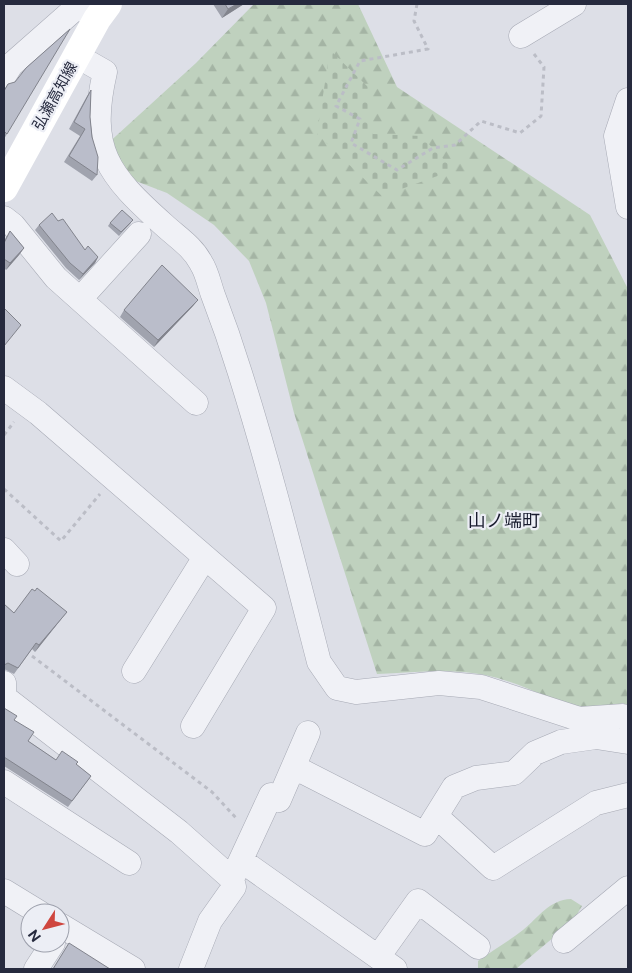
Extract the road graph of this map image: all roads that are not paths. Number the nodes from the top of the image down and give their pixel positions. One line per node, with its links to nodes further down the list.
1 (574, 4): 3 (street)
2 (102, 11): 4 (main road, 弘瀬高知線); 5 (street)
3 (521, 36)
4 (77, 56): 7 (main road, 弘瀬高知線); 17 (street)
5 (4, 76)
6 (628, 100): 8 (street)
7 (8, 171)
8 (628, 207)
9 (4, 218): 11 (street)
10 (139, 234): 11 (street)
11 (80, 299): 13 (street)
12 (4, 388): 14 (street)
13 (196, 403)
14 (205, 557): 15 (street); 18 (street)
15 (134, 671)
16 (4, 683): 26 (street)
17 (628, 720)
18 (193, 726)
19 (308, 733): 21 (street)
20 (628, 742): 24 (street)
21 (294, 767): 24 (street); 26 (street)
22 (4, 782): 25 (street)
23 (628, 795): 24 (street)
24 (436, 816)
25 (129, 863)
26 (237, 870): 34 (street); 37 (street)
27 (628, 888): 31 (street)
28 (4, 891): 29 (street)
29 (24, 903)
30 (70, 938): 36 (street)
31 (564, 941)
32 (478, 947): 34 (street)
33 (46, 953): 35 (street)
34 (387, 963)
35 (36, 969)
36 (133, 969)
37 (191, 969)

